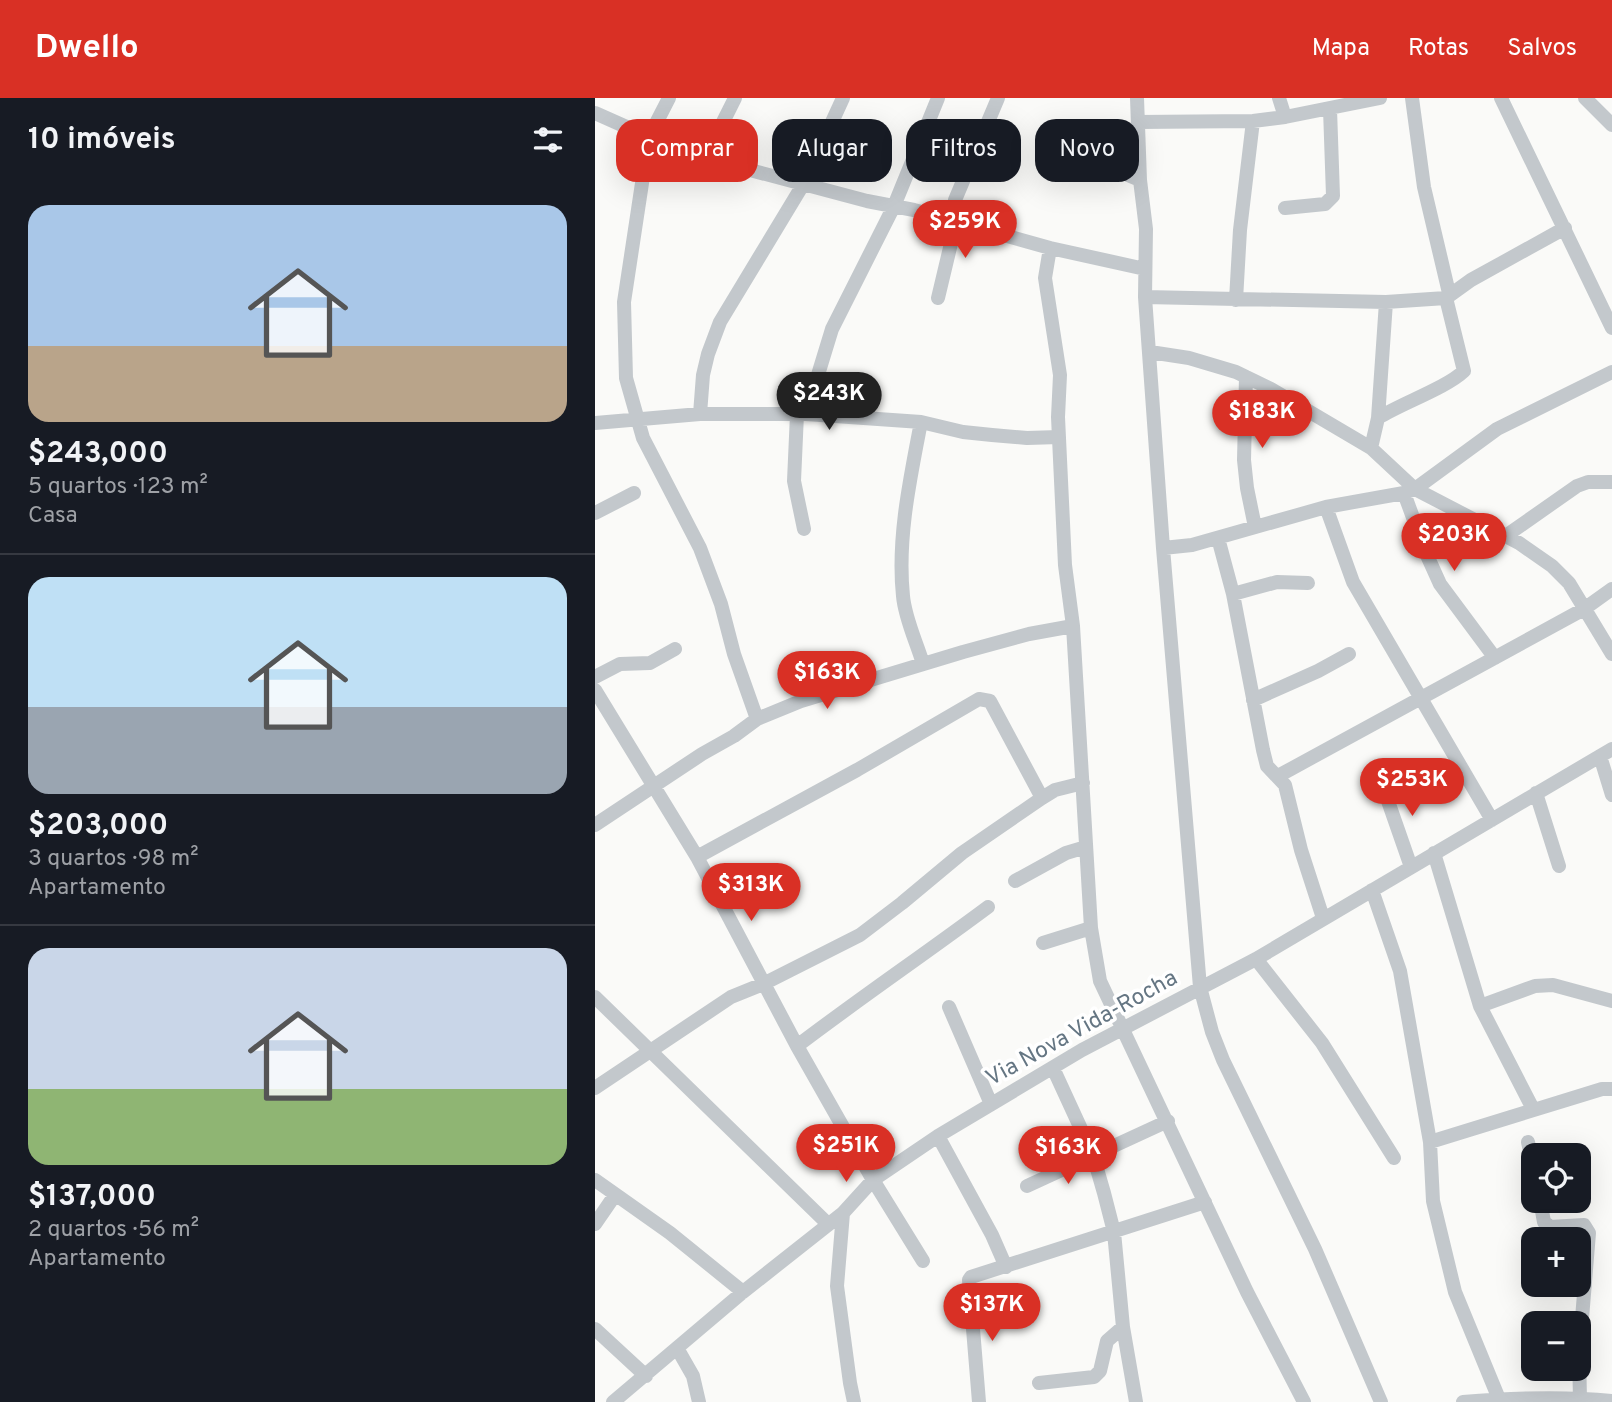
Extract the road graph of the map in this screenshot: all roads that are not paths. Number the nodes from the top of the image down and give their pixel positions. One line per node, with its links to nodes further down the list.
1 (669, 98): 15 (street)
2 (735, 98): 16 (street)
3 (843, 98): 26 (street)
4 (938, 98): 27 (street)
5 (998, 98): 29 (street)
6 (1137, 98): 17 (street)
7 (1279, 98): 14 (street)
8 (1380, 98): 12 (street)
9 (1412, 98): 33 (street)
10 (1501, 98): 30 (street)
11 (1585, 98): 21 (street)
12 (1330, 109): 14 (street); 28 (street)
13 (595, 113): 19 (street)
14 (1285, 117): 18 (street)
15 (658, 119)
16 (724, 119)
17 (1138, 119)
18 (1254, 121): 20 (street); 36 (street)
19 (616, 122)
20 (1139, 122)
21 (1612, 125)
22 (1139, 151): 24 (street)
23 (758, 171): 26 (street)
24 (1140, 180): 32 (street)
25 (642, 182): 44 (street)
26 (804, 183): 27 (street); 42 (street)
27 (894, 205): 29 (street); 43 (street)
28 (1285, 208)
29 (951, 220): 31 (street); 35 (street)
30 (1565, 228): 33 (street); 38 (street)
31 (1050, 248): 32 (street); 48 (street)
32 (1145, 269): 34 (street)
33 (1448, 295): 37 (street); 45 (street)
34 (1146, 297): 36 (street); 39 (street)
35 (938, 298)
36 (1236, 300): 37 (street)
37 (1386, 302): 45 (street)
38 (1612, 328)
39 (1150, 352): 41 (street); 59 (street)
40 (1612, 372): 51 (street)
41 (1246, 377): 49 (street); 55 (street)
42 (700, 414): 43 (street); 44 (street)
43 (802, 414): 46 (street); 56 (street)
44 (638, 418): 47 (street); 74 (street)
45 (1378, 418): 49 (street)
46 (921, 422): 48 (street); 69 (street)
47 (595, 423)
48 (1059, 438): 64 (street)
49 (1371, 448): 51 (street)
50 (1612, 482): 57 (street)
51 (1410, 491): 53 (street); 57 (street); 68 (street)
52 (633, 493): 54 (street)
53 (1326, 507): 55 (street); 72 (street)
54 (595, 513)
55 (1255, 527): 58 (street)
56 (804, 529)
57 (1507, 535): 63 (street)
58 (1218, 538): 59 (street); 62 (street)
59 (1163, 548): 98 (street)
60 (1308, 583): 62 (street)
61 (1612, 589): 63 (street)
62 (1233, 594): 73 (street)
63 (1584, 609): 66 (street); 68 (street)
64 (1073, 626): 69 (street); 78 (street)
65 (675, 649): 70 (street)
66 (1612, 653)
67 (1349, 654): 73 (street)
68 (1496, 658): 72 (street)
69 (923, 664): 74 (street)
70 (595, 677)
71 (595, 690): 79 (street)
72 (1419, 699): 76 (street); 83 (street)
73 (1253, 700): 76 (street)
74 (757, 719): 79 (street)
75 (1606, 752): 80 (street, Via Nova Vida-Rocha); 81 (street)
76 (1278, 776): 93 (street)
77 (1381, 781): 89 (street)
78 (1083, 783): 82 (street); 85 (street)
79 (653, 787): 84 (street); 87 (street)
80 (1536, 793): 83 (street, Via Nova Vida-Rocha); 88 (street)
81 (1612, 795)
82 (1042, 797): 87 (street); 97 (street)
83 (1492, 820): 86 (street, Via Nova Vida-Rocha)
84 (595, 825)
85 (1086, 847): 90 (street); 94 (street)
86 (1434, 853): 89 (street, Via Nova Vida-Rocha); 101 (street)
87 (697, 857): 97 (street)
88 (1559, 866)
89 (1411, 867): 91 (street, Via Nova Vida-Rocha)
90 (1016, 881)
91 (1372, 890): 93 (street, Via Nova Vida-Rocha); 113 (street)
92 (988, 907): 104 (street)
93 (1323, 918): 96 (street, Via Nova Vida-Rocha)
94 (1091, 928): 95 (street); 103 (street)
95 (1043, 943)
96 (1256, 959): 98 (street, Via Nova Vida-Rocha); 115 (street)
97 (763, 984): 104 (street); 105 (street)
98 (1200, 987): 103 (street, Via Nova Vida-Rocha); 143 (street)
99 (595, 997): 105 (street)
100 (1612, 1001): 101 (street)
101 (1480, 1006): 110 (street)
102 (949, 1007): 109 (street)
103 (1122, 1029): 106 (street, Via Nova Vida-Rocha); 111 (street)
104 (797, 1046): 117 (street)
105 (647, 1051): 107 (street); 124 (street)
106 (1053, 1068): 109 (street, Via Nova Vida-Rocha); 114 (street)
107 (595, 1087)
108 (1612, 1088): 110 (street)
109 (991, 1104): 112 (street, Via Nova Vida-Rocha)
110 (1533, 1109): 113 (street)
111 (1168, 1121): 114 (street); 120 (street)
112 (938, 1136): 117 (street, Via Nova Vida-Rocha); 127 (street)
113 (1430, 1142): 134 (street)
114 (1093, 1155): 118 (street); 125 (street)
115 (1395, 1158)
116 (595, 1180): 119 (street)
117 (873, 1180): 121 (street, Via Nova Vida-Rocha); 126 (street)
118 (1027, 1186)
119 (615, 1195): 123 (street); 128 (street)
120 (1205, 1202): 125 (street); 142 (street)
121 (843, 1213): 124 (street, Via Nova Vida-Rocha); 139 (street)
122 (1542, 1213): 135 (street)
123 (595, 1224)
124 (828, 1224): 128 (street, Via Nova Vida-Rocha)
125 (1114, 1232): 127 (street); 129 (street)
126 (923, 1261)
127 (1006, 1267): 140 (street)
128 (743, 1292): 131 (street, Via Nova Vida-Rocha)
129 (1123, 1327): 133 (street); 141 (street)
130 (595, 1329): 132 (street)
131 (677, 1348): 132 (street, Via Nova Vida-Rocha); 138 (street)
132 (646, 1376): 137 (street, Via Nova Vida-Rocha)
133 (1039, 1383)
134 (1499, 1399): 135 (street); 144 (street)
135 (1580, 1399): 136 (street)
136 (1612, 1401)
137 (613, 1402)
138 (699, 1402)
139 (854, 1402)
140 (979, 1402)
141 (1136, 1402)
142 (1304, 1402)
143 (1381, 1402)
144 (1463, 1402)

